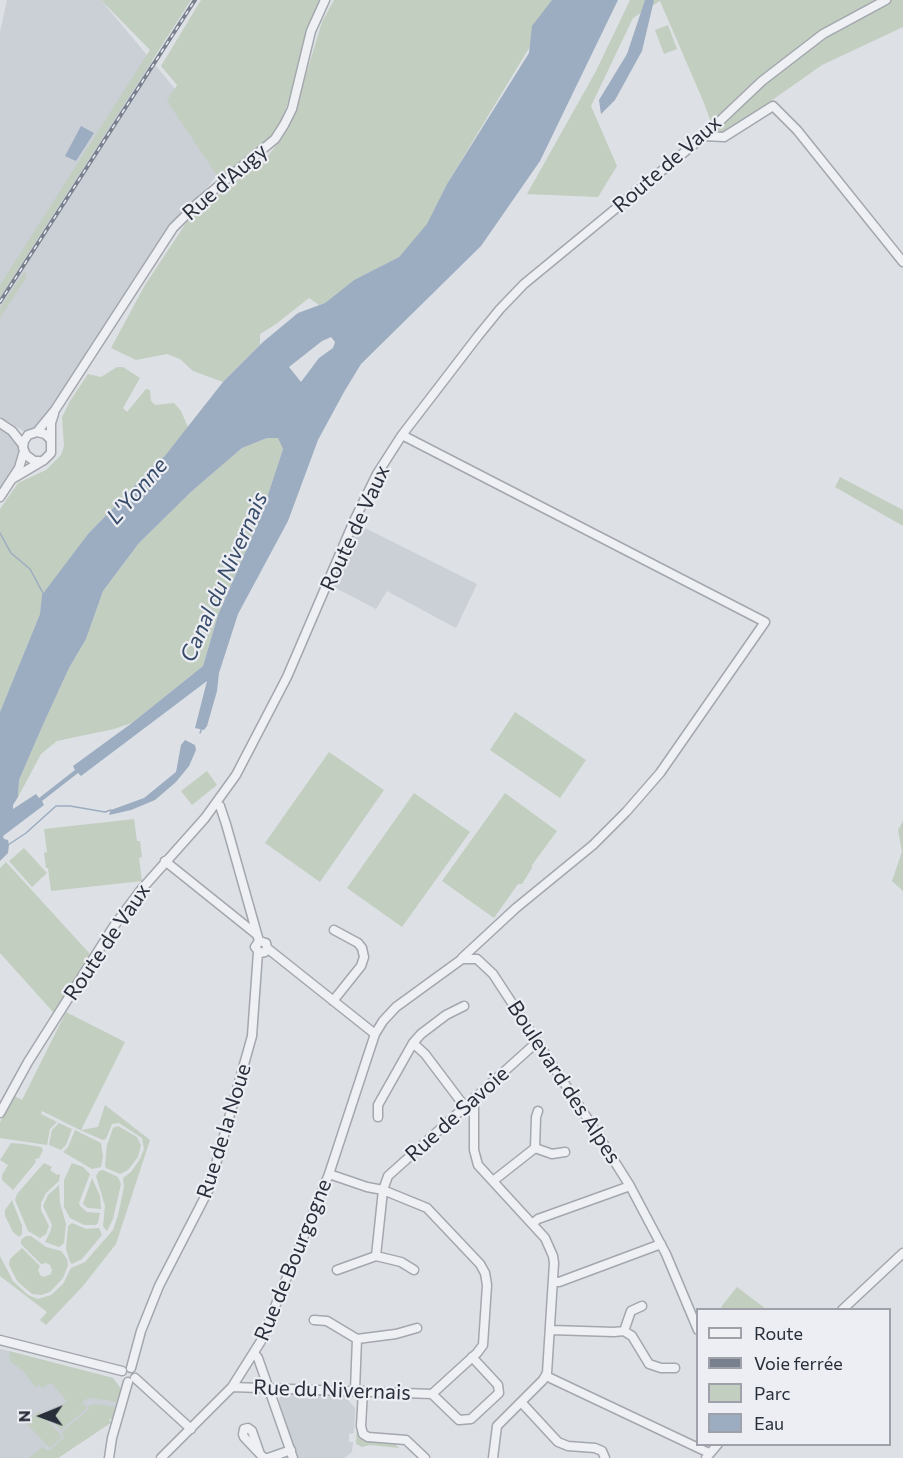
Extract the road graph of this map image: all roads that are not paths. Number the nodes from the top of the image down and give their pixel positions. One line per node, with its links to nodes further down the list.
1 (325, 0): 5 (street, Rue d'Augy)
2 (886, 0): 3 (street, Route de Vaux)
3 (704, 136): 4 (street); 9 (street, Route de Vaux)
4 (903, 262)
5 (55, 410): 8 (street, Rue d'Augy); 10 (street, Rue d'Augy)
6 (0, 423): 7 (street)
7 (12, 431): 8 (street); 11 (street)
8 (33, 434): 10 (street); 11 (street)
9 (402, 435): 15 (street, Route de Vaux); 21 (street)
10 (50, 439): 12 (street)
11 (24, 448): 12 (street); 13 (street)
12 (39, 461): 13 (street)
13 (12, 479): 14 (street)
14 (0, 497)
15 (216, 803): 16 (street, Route de Vaux); 18 (street)
16 (165, 861): 18 (street); 30 (street, Route de Vaux)
17 (334, 930): 22 (street)
18 (258, 938): 19 (street); 20 (street, Rue de la Noue)
19 (267, 948): 20 (street); 22 (street)
20 (258, 952): 58 (street, Rue de la Noue)
21 (462, 958): 24 (street); 25 (street, Boulevard des Alpes)
22 (333, 1001): 24 (street)
23 (464, 1006): 26 (street)
24 (375, 1034): 36 (street, Rue de Bourgogne)
25 (537, 1042): 27 (street, Rue de Savoie); 38 (street, Boulevard des Alpes)
26 (413, 1044): 28 (street); 32 (street)
27 (474, 1098): 28 (street, Rue de Savoie); 33 (street)
28 (465, 1107): 31 (street, Rue de Savoie)
29 (538, 1111): 34 (street)
30 (0, 1113)
31 (456, 1115): 33 (street); 39 (street, Rue de Savoie)
32 (378, 1117)
33 (475, 1126): 37 (street)
34 (535, 1148): 35 (street); 37 (street)
35 (565, 1152)
36 (328, 1174): 39 (street); 56 (street, Rue de Bourgogne)
37 (493, 1182): 40 (street)
38 (630, 1186): 40 (street); 41 (street, Boulevard des Alpes)
39 (383, 1190): 43 (street); 57 (street)
40 (533, 1223): 46 (street)
41 (661, 1244): 46 (street); 50 (street, Boulevard des Alpes)
42 (903, 1253): 48 (street)
43 (376, 1256): 44 (street); 45 (street)
44 (337, 1270)
45 (414, 1270)
46 (553, 1282): 52 (street)
47 (642, 1306): 53 (street)
48 (844, 1308)
49 (314, 1320): 54 (street)
50 (696, 1325)
51 (417, 1328): 54 (street)
52 (551, 1330): 53 (street); 61 (street)
53 (624, 1330): 59 (street)
54 (357, 1339): 65 (street)
55 (0, 1340): 60 (street)
56 (254, 1353): 63 (street, Rue de Bourgogne); 64 (street)
57 (472, 1357): 66 (street); 66 (street)
58 (131, 1368): 60 (street); 62 (street)
59 (675, 1368)
60 (122, 1371): 62 (street)
61 (546, 1376): 67 (street); 70 (street)
62 (132, 1380): 68 (street); 72 (street)
63 (232, 1387): 64 (street, Rue du Nivernais); 68 (street, Rue de Bourgogne)
64 (268, 1387): 65 (street, Rue du Nivernais); 69 (street)
65 (359, 1391): 66 (street, Rue du Nivernais); 74 (street)
66 (432, 1394)
67 (521, 1402): 75 (street); 76 (street)
68 (191, 1429): 73 (street, Rue de Bourgogne)
69 (292, 1454): 71 (street)
70 (707, 1456)
71 (265, 1457)
72 (109, 1458)
73 (161, 1458)
74 (425, 1458)
75 (494, 1458)
76 (605, 1458)

